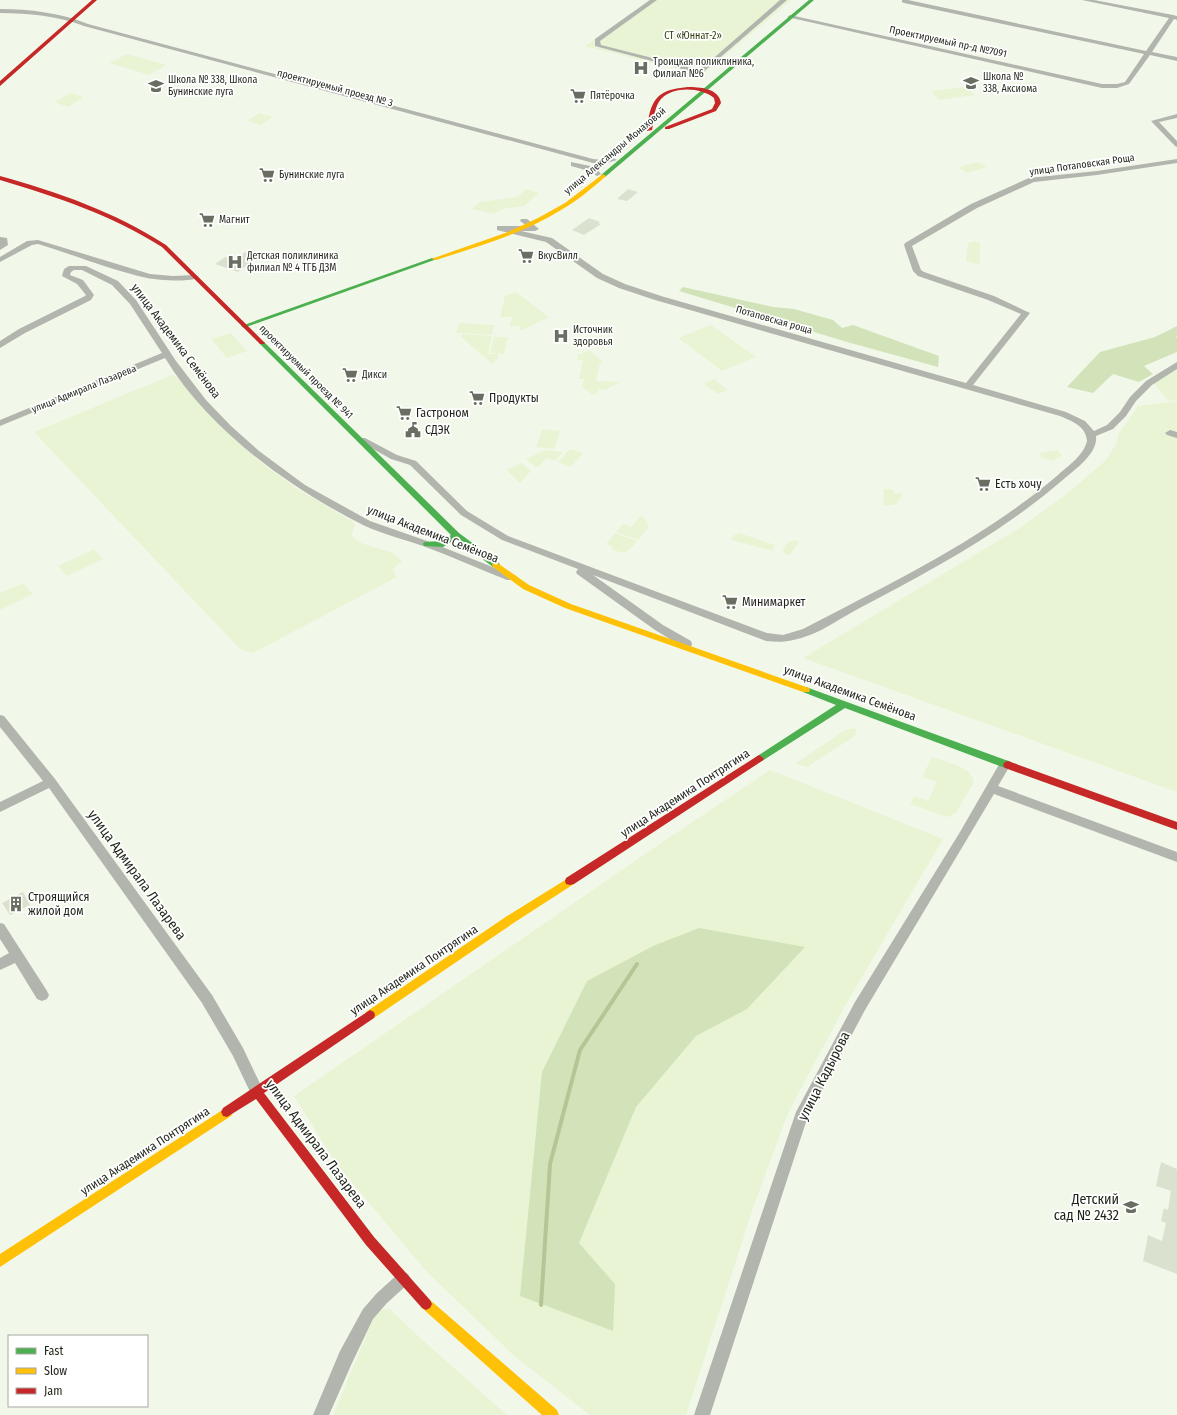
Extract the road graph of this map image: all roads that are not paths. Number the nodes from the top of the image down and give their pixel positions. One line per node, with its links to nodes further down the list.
1 (95, 0): 12 (main road)
2 (654, 0): 3 (street)
3 (784, 0)
4 (804, 0): 16 (main road, улица Александры Монаховой)
5 (812, 0): 10 (main road, улица Александры Монаховой)
6 (1085, 0): 11 (street)
7 (904, 1): 13 (street)
8 (6, 4): 9 (street)
9 (1, 11): 12 (street)
10 (790, 17): 13 (street, Проектируемый пр-д №7091); 16 (main road, улица Александры Монаховой)
11 (1175, 18): 13 (street, Проектируемый пр-д №7091)
12 (71, 25): 15 (main road); 20 (street, проектируемый проезд № 3); 22 (street, проектируемый проезд № 3)
13 (1148, 53): 14 (street)
14 (1177, 59)
15 (0, 84)
16 (701, 90): 18 (main road, улица Александры Монаховой); 18 (main road); 18 (main road)
17 (1177, 116): 19 (street)
18 (652, 131): 20 (main road, улица Александры Монаховой); 24 (main road, улица Александры Монаховой)
19 (1177, 145)
20 (613, 160): 22 (main road, улица Александры Монаховой)
21 (1177, 161): 33 (street, улица Потаповская Роща)
22 (597, 174): 24 (main road, улица Александры Монаховой)
23 (0, 178): 28 (main road, проектируемый проезд № 941)
24 (527, 223): 29 (main road, улица Александры Монаховой); 33 (street, Потаповская роща)
25 (0, 239): 26 (street)
26 (0, 248)
27 (0, 260): 28 (street)
28 (195, 277): 29 (main road, проектируемый проезд № 941)
29 (242, 324): 35 (main road, проектируемый проезд № 941)
30 (0, 345): 31 (street, улица Академика Семёнова)
31 (167, 354): 34 (street, улица Адмирала Лазарева); 38 (street, улица Академика Семёнова)
32 (1177, 366): 36 (street)
33 (968, 386): 36 (street, Потаповская роща)
34 (0, 423)
35 (352, 433): 37 (main road, улица Академика Семёнова); 39 (street)
36 (1092, 435): 41 (street)
37 (456, 535): 38 (main road); 40 (main road, улица Академика Семёнова)
38 (427, 544): 40 (street, улица Академика Семёнова)
39 (567, 562): 41 (street); 42 (street)
40 (517, 581): 43 (main road, улица Академика Семёнова)
41 (626, 584): 42 (street)
42 (615, 595): 43 (street)
43 (718, 660): 44 (main road, улица Академика Семёнова)
44 (844, 704): 46 (main road, улица Академика Семёнова); 56 (main road, улица Академика Понтрягина)
45 (0, 718): 47 (street, улица Адмирала Лазарева)
46 (1005, 764): 48 (street, улица Кадырова); 50 (main road, улица Академика Семёнова)
47 (51, 782): 49 (street); 56 (street, улица Адмирала Лазарева)
48 (991, 788): 51 (street); 61 (street, улица Кадырова)
49 (0, 807)
50 (1177, 826)
51 (1177, 857)
52 (0, 928): 53 (street)
53 (17, 955): 54 (street); 55 (street)
54 (0, 965)
55 (42, 995)
56 (257, 1092): 57 (main road, улица Академика Понтрягина); 58 (main road, улица Адмирала Лазарева)
57 (0, 1261)
58 (403, 1280): 59 (street); 60 (main road, улица Адмирала Лазарева)
59 (321, 1415)
60 (552, 1415)
61 (702, 1415)

